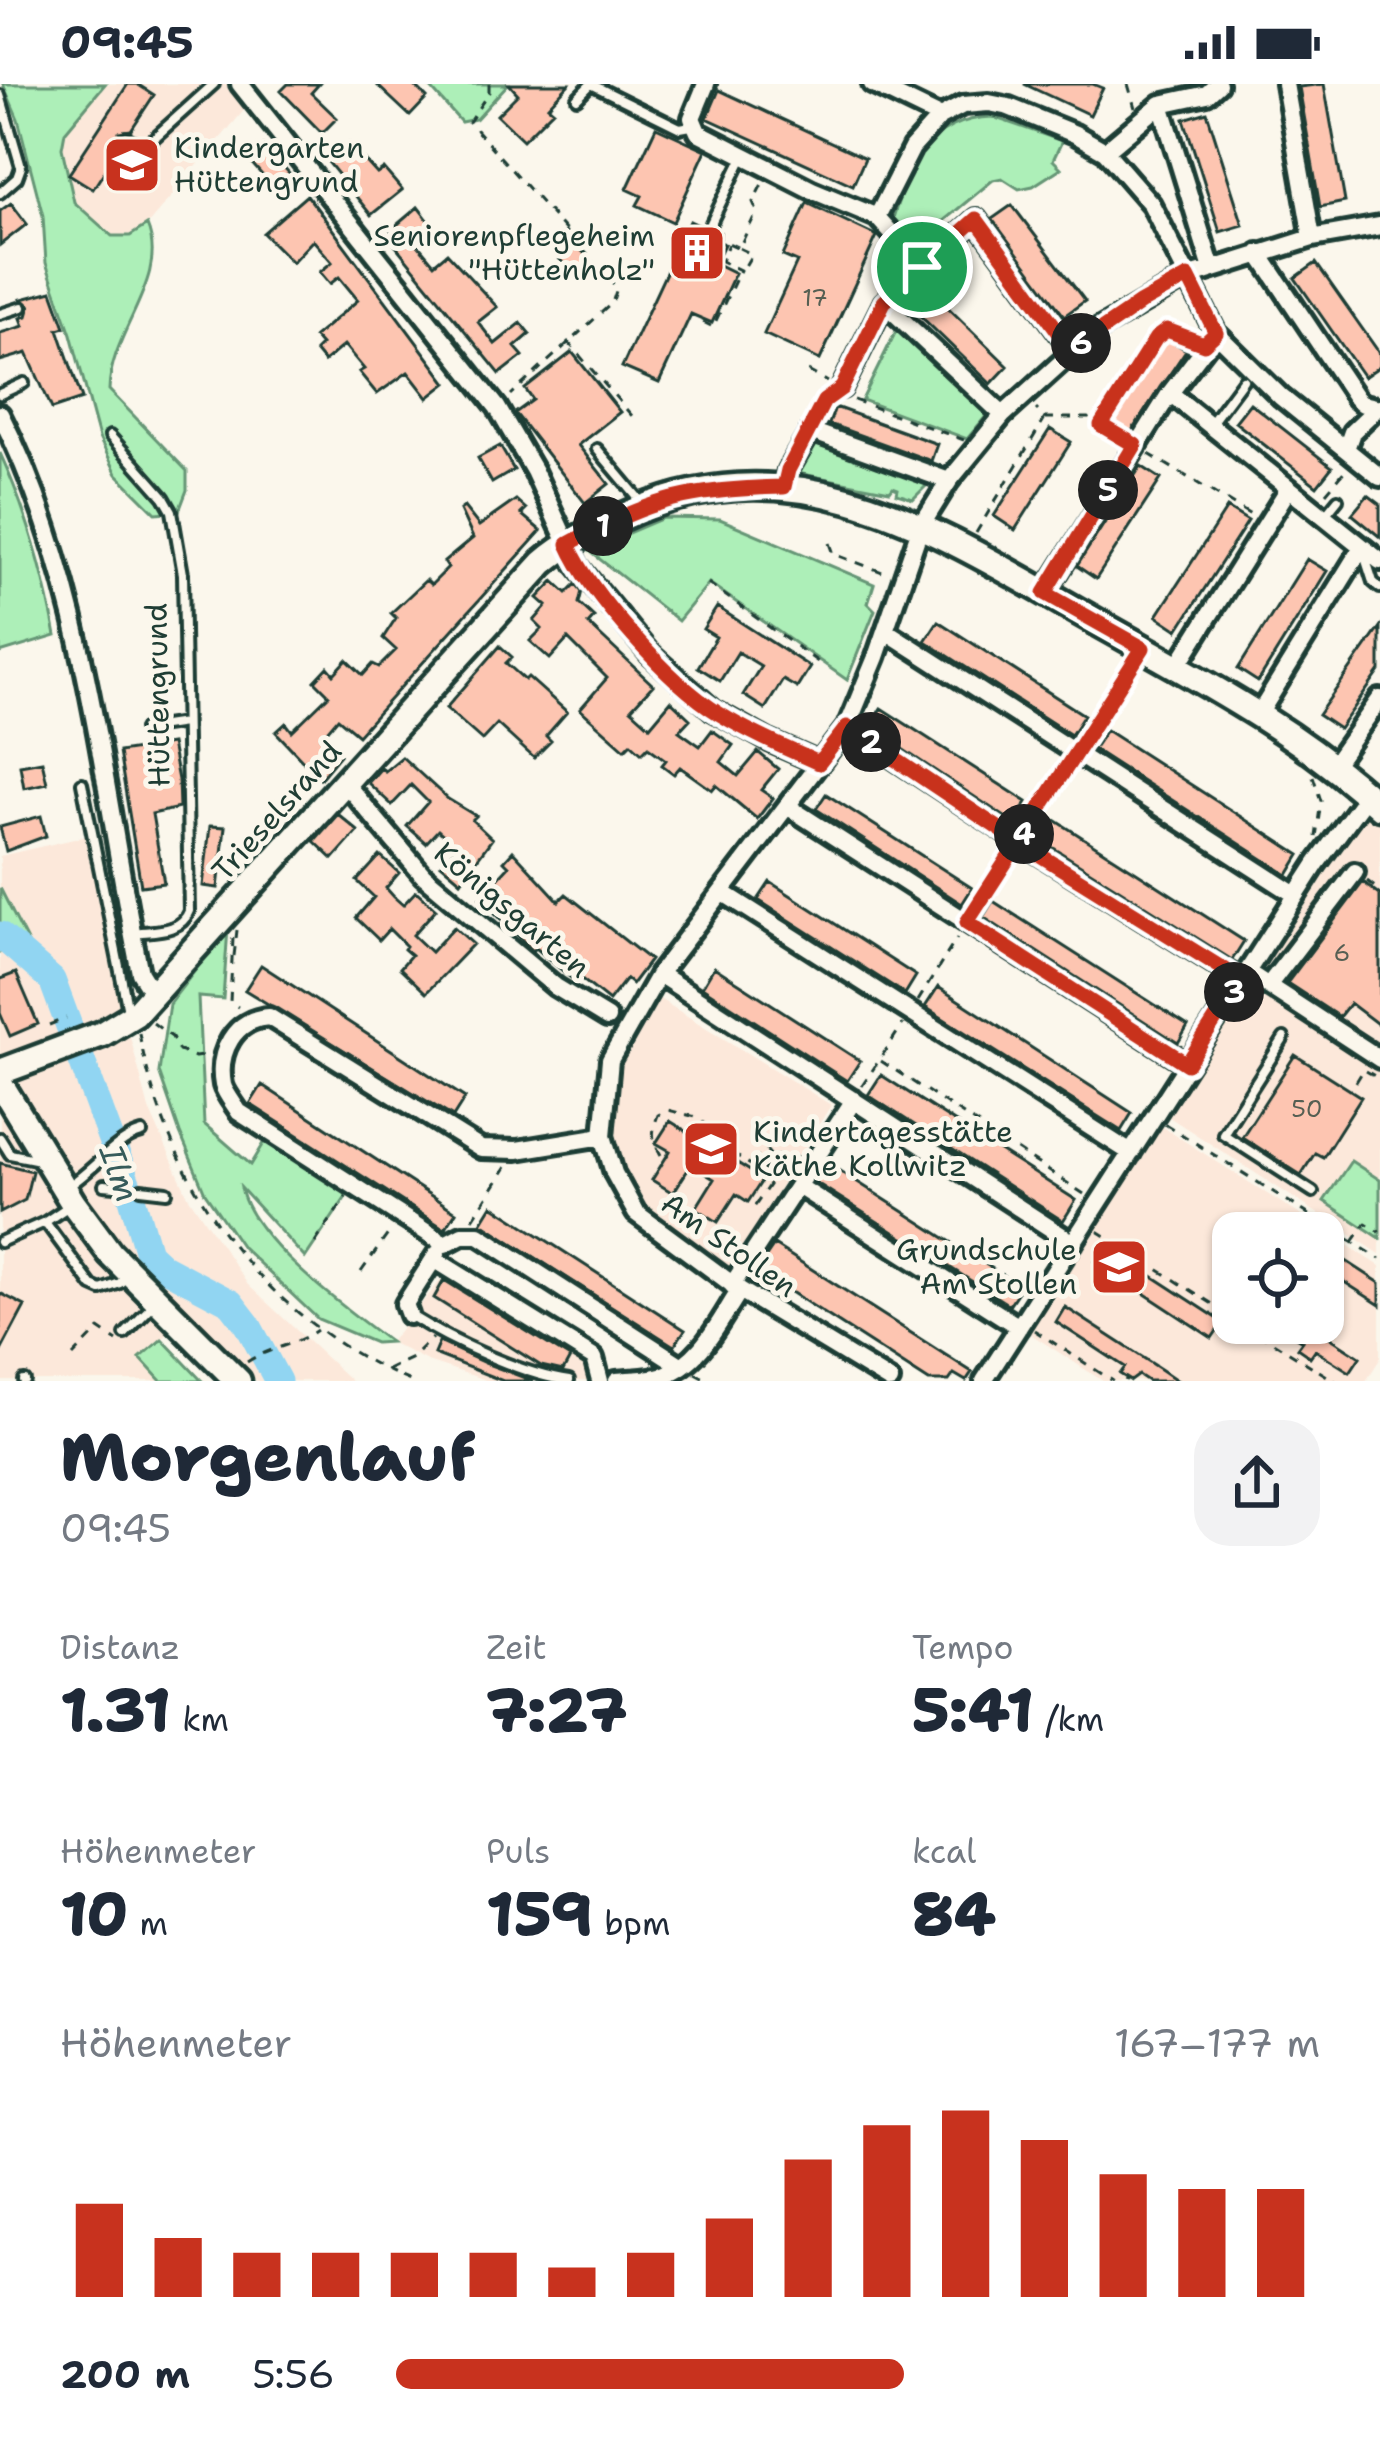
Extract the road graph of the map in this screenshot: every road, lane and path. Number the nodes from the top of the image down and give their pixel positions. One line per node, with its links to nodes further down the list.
1 (214, 84): 17 (lane)
2 (240, 84): 47 (street)
3 (489, 84): 10 (path)
4 (496, 84): 10 (path)
5 (706, 84): 16 (street)
6 (872, 84): 14 (street)
7 (1128, 84): 15 (path)
8 (1218, 84): 13 (street)
9 (1285, 84): 25 (street)
10 (488, 92): 38 (path)
11 (0, 95): 21 (lane)
12 (577, 98): 16 (lane)
13 (1161, 104): 15 (street); 30 (street)
14 (940, 117): 18 (street); 22 (street)
15 (1143, 120): 18 (street)
16 (692, 126): 19 (street)
17 (126, 137)
18 (1105, 151): 32 (street)
19 (743, 157): 20 (street); 23 (lane)
20 (769, 169): 22 (street); 27 (path)
21 (0, 193)
22 (877, 218): 29 (street)
23 (711, 223): 26 (path)
24 (1380, 226): 25 (street, Am Stollen)
25 (1312, 238): 28 (street, Am Stollen)
26 (729, 243): 27 (path); 31 (path)
27 (739, 248): 31 (path)
28 (1258, 253): 30 (street, Am Stollen); 48 (street)
29 (922, 267): 33 (street); 39 (street)
30 (1213, 269): 32 (street, Am Stollen)
31 (740, 270): 36 (path)
32 (1188, 277): 37 (street); 39 (street, Am Stollen)
33 (884, 302): 43 (street); 50 (street)
34 (22, 307): 35 (lane)
35 (0, 314)
36 (703, 322)
37 (1210, 339): 44 (street); 54 (path); 60 (street)
38 (567, 341): 47 (path); 51 (path)
39 (1072, 350): 46 (street, Am Stollen)
40 (808, 371): 43 (path)
41 (1243, 380): 53 (lane)
42 (24, 383): 45 (lane)
43 (842, 388): 55 (path); 57 (path)
44 (1170, 393): 53 (street); 58 (street)
45 (0, 394)
46 (1022, 395): 50 (street, Am Stollen); 52 (path)
47 (497, 407): 71 (street)
48 (1378, 408): 60 (street)
49 (0, 414): 103 (street, Hüttengrund)
50 (1003, 415): 57 (street, Am Stollen)
51 (633, 417)
52 (1045, 418): 54 (path); 73 (path)
53 (1210, 424): 64 (street)
54 (1101, 425): 58 (path)
55 (811, 431): 62 (street); 63 (street)
56 (110, 436): 85 (lane, Hüttengrund)
57 (976, 445): 62 (street, Am Stollen)
58 (1135, 445): 68 (path); 78 (street)
59 (596, 449): 66 (lane)
60 (1351, 453): 61 (street); 67 (path)
61 (1380, 477)
62 (949, 481): 69 (street, Am Stollen)
63 (784, 487): 66 (street, Trieselsrand); 69 (street, Trieselsrand)
64 (1289, 488): 67 (street); 68 (street)
65 (1338, 500): 67 (lane)
66 (645, 506): 71 (street, Trieselsrand)
67 (1319, 512): 72 (street)
68 (1266, 524): 81 (street)
69 (920, 526): 73 (street, Trieselsrand); 75 (street, Am Stollen)
70 (830, 543): 75 (path)
71 (568, 544): 90 (street); 91 (street, Trieselsrand)
72 (1361, 547): 74 (street); 77 (lane); 84 (street)
73 (965, 550): 78 (street, Trieselsrand)
74 (1380, 561)
75 (901, 579): 79 (street, Am Stollen)
76 (708, 583): 82 (path)
77 (1380, 588)
78 (1045, 593): 80 (street, Trieselsrand)
79 (886, 631): 86 (street, Am Stollen); 88 (street)
80 (1143, 648): 81 (street, Trieselsrand); 88 (path)
81 (1177, 667): 84 (street, Trieselsrand)
82 (825, 668)
83 (1380, 699): 89 (street)
84 (1259, 714): 89 (street, Trieselsrand)
85 (184, 723): 87 (lane); 103 (lane, Hüttengrund)
86 (847, 727): 90 (street, Am Stollen); 95 (street)
87 (144, 729)
88 (1077, 752): 95 (path); 99 (street)
89 (1326, 761): 93 (street, Trieselsrand); 96 (path)
90 (819, 763): 94 (street, Am Stollen)
91 (343, 781): 108 (street, Trieselsrand); 112 (street, Königsgarten)
92 (82, 784): 108 (lane)
93 (1374, 801): 96 (street)
94 (787, 806): 98 (street, Am Stollen); 101 (street)
95 (1019, 842): 101 (path); 106 (street)
96 (1317, 862): 99 (street)
97 (1354, 872): 102 (street)
98 (722, 892): 105 (street, Am Stollen); 109 (street)
99 (1296, 895): 100 (street)
100 (1283, 915): 102 (street); 106 (street)
101 (967, 922): 109 (path); 117 (street)
102 (1309, 932): 107 (street)
103 (132, 934): 108 (street, Hüttengrund)
104 (232, 957): 111 (path)
105 (659, 974): 122 (street); 126 (street, Am Stollen)
106 (1244, 976): 107 (street); 117 (street)
107 (1268, 986): 118 (street)
108 (140, 1010): 115 (path); 119 (street, Trieselsrand); 164 (path)
109 (910, 1012): 116 (path); 130 (street)
110 (66, 1018): 113 (path)
111 (255, 1018): 129 (street); 139 (street)
112 (607, 1018)
113 (49, 1025)
114 (1284, 1037): 143 (lane)
115 (209, 1055)
116 (879, 1060): 122 (path); 145 (path)
117 (1187, 1064): 123 (street)
118 (1372, 1064): 120 (path)
119 (0, 1072)
120 (1356, 1082)
121 (0, 1083): 133 (street)
122 (854, 1100): 135 (street); 154 (street)
123 (1154, 1117): 130 (street); 152 (path)
124 (706, 1126): 128 (path); 131 (path); 134 (path)
125 (142, 1133): 144 (lane)
126 (603, 1136): 129 (street); 159 (street, Am Stollen)
127 (0, 1138): 133 (lane)
128 (692, 1148)
129 (517, 1150): 155 (path)
130 (1131, 1153): 145 (street)
131 (661, 1155)
132 (771, 1156): 134 (path); 135 (path); 136 (path)
133 (47, 1161): 144 (street)
134 (750, 1162): 136 (path)
135 (813, 1163): 140 (street)
136 (763, 1171): 146 (path)
137 (104, 1185): 138 (lane)
138 (116, 1186)
139 (354, 1186): 147 (street); 153 (path)
140 (798, 1186): 159 (street); 163 (street)
141 (141, 1189): 142 (lane)
142 (167, 1192)
143 (1313, 1192)
144 (69, 1196): 148 (lane); 158 (street)
145 (1099, 1204): 149 (street)
146 (753, 1209)
147 (400, 1216): 155 (street); 157 (path)
148 (45, 1222): 151 (lane); 158 (lane)
149 (1086, 1224): 154 (street); 161 (path)
150 (1380, 1232): 152 (path)
151 (0, 1242)
152 (1353, 1242): 156 (path)
153 (315, 1243)
154 (1073, 1243): 163 (street)
155 (447, 1246): 162 (street); 170 (street); 175 (street)
156 (1380, 1259)
157 (361, 1272)
158 (129, 1274): 160 (street)
159 (736, 1287): 170 (street); 177 (street, Am Stollen)
160 (157, 1301): 166 (lane); 172 (street)
161 (1212, 1303)
162 (410, 1315): 165 (lane)
163 (1019, 1327): 178 (street); 179 (path)
164 (317, 1330): 169 (path); 171 (path)
165 (436, 1331): 171 (path); 174 (lane)
166 (125, 1334): 168 (path)
167 (1276, 1344): 180 (path)
168 (73, 1356)
169 (254, 1358)
170 (682, 1366): 176 (street)
171 (386, 1371): 173 (path)
172 (238, 1381)
173 (410, 1381)
174 (569, 1381)
175 (600, 1381)
176 (616, 1381)
177 (890, 1381)
178 (984, 1381)
179 (1113, 1381)
180 (1335, 1381)

